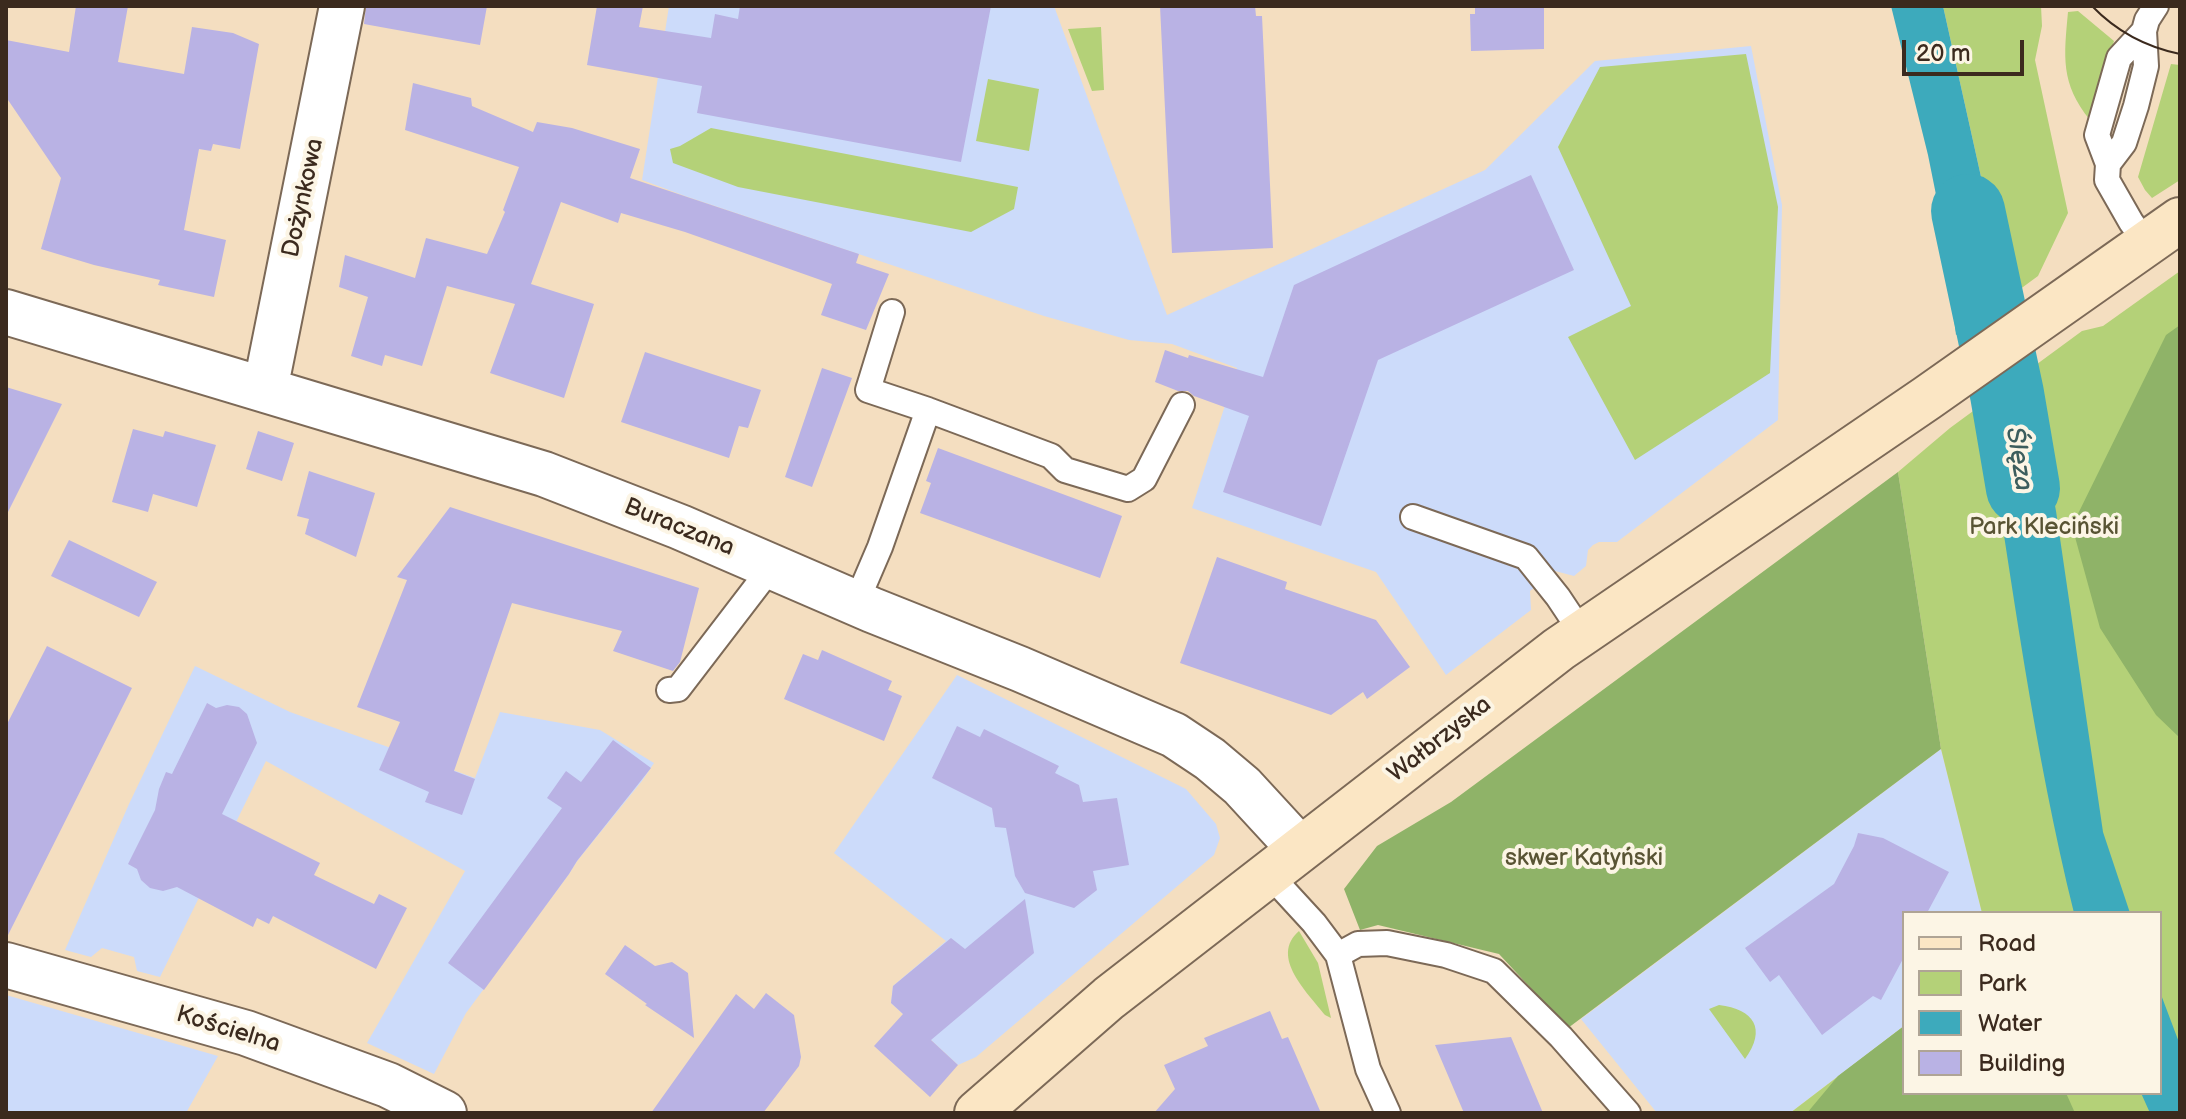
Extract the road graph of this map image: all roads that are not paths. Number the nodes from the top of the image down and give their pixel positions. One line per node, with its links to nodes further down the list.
1 (342, 6): 6 (street, Dożynkowa)
2 (2156, 6): 3 (lane)
3 (2163, 232): 12 (street, Wałbrzyska)
4 (6, 312): 6 (street, Buraczana)
5 (892, 312): 8 (lane)
6 (265, 390): 10 (street, Buraczana)
7 (1182, 405): 8 (lane)
8 (928, 410): 11 (lane)
9 (1413, 517): 12 (lane)
10 (769, 565): 11 (street, Buraczana); 13 (lane)
11 (856, 603): 14 (street, Buraczana)
12 (1582, 633): 14 (street, Wałbrzyska)
13 (669, 690)
14 (1284, 861): 15 (lane); 18 (street, Wałbrzyska)
15 (1338, 955): 19 (lane); 20 (lane)
16 (6, 965): 17 (street, Kościelna)
17 (444, 1113)
18 (977, 1113)
19 (1388, 1113)
20 (1628, 1113)

